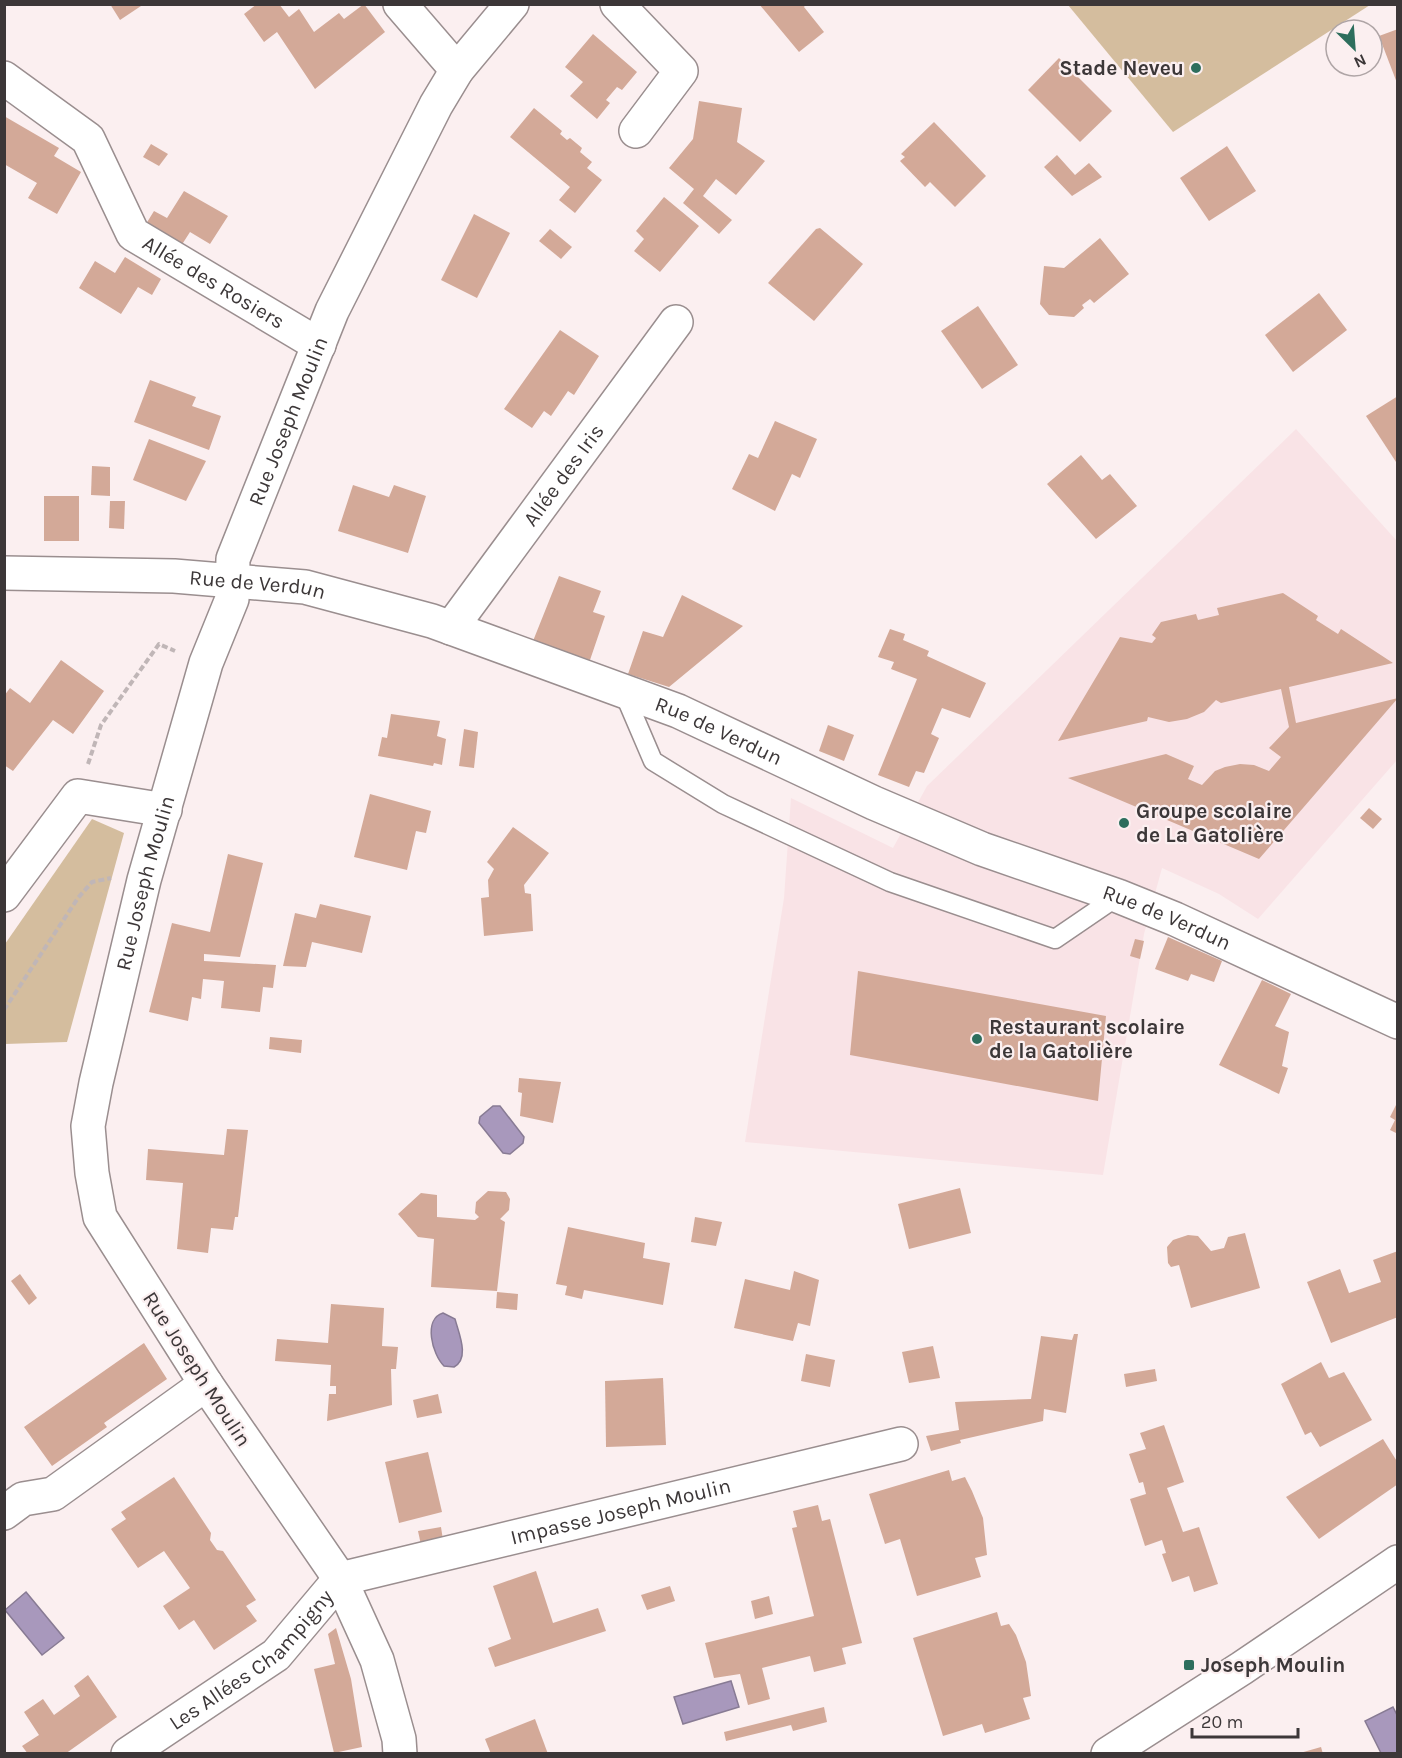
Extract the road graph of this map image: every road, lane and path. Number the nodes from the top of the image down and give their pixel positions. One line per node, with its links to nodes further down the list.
1 (400, 4): 4 (street)
2 (512, 4): 4 (street, Rue Joseph Moulin)
3 (617, 4): 6 (street)
4 (457, 70): 8 (street, Rue Joseph Moulin)
5 (4, 78): 8 (street, Allée des Rosiers)
6 (636, 131)
7 (676, 322): 11 (street, Allée des Iris)
8 (319, 345): 10 (street, Rue Joseph Moulin)
9 (4, 573): 10 (street, Rue de Verdun)
10 (232, 582): 11 (street, Rue de Verdun); 12 (street, Rue Joseph Moulin)
11 (451, 628): 13 (street, Rue de Verdun)
12 (206, 663): 14 (path); 15 (street, Rue Joseph Moulin)
13 (623, 691): 18 (street, Rue de Verdun); 18 (lane)
14 (78, 796): 15 (street); 17 (street)
15 (165, 810): 16 (street, Rue Joseph Moulin)
16 (144, 880): 19 (path); 21 (street, Rue Joseph Moulin)
17 (4, 895)
18 (1118, 896): 20 (street, Rue de Verdun)
19 (4, 1011)
20 (1398, 1022)
21 (206, 1384): 23 (street); 25 (street, Rue Joseph Moulin)
22 (901, 1444): 25 (street, Impasse Joseph Moulin)
23 (4, 1513)
24 (1398, 1562): 28 (street)
25 (340, 1579): 26 (street, Les Allées Champigny); 27 (street, Rue Joseph Moulin)
26 (128, 1754)
27 (400, 1754)
28 (1108, 1754)

